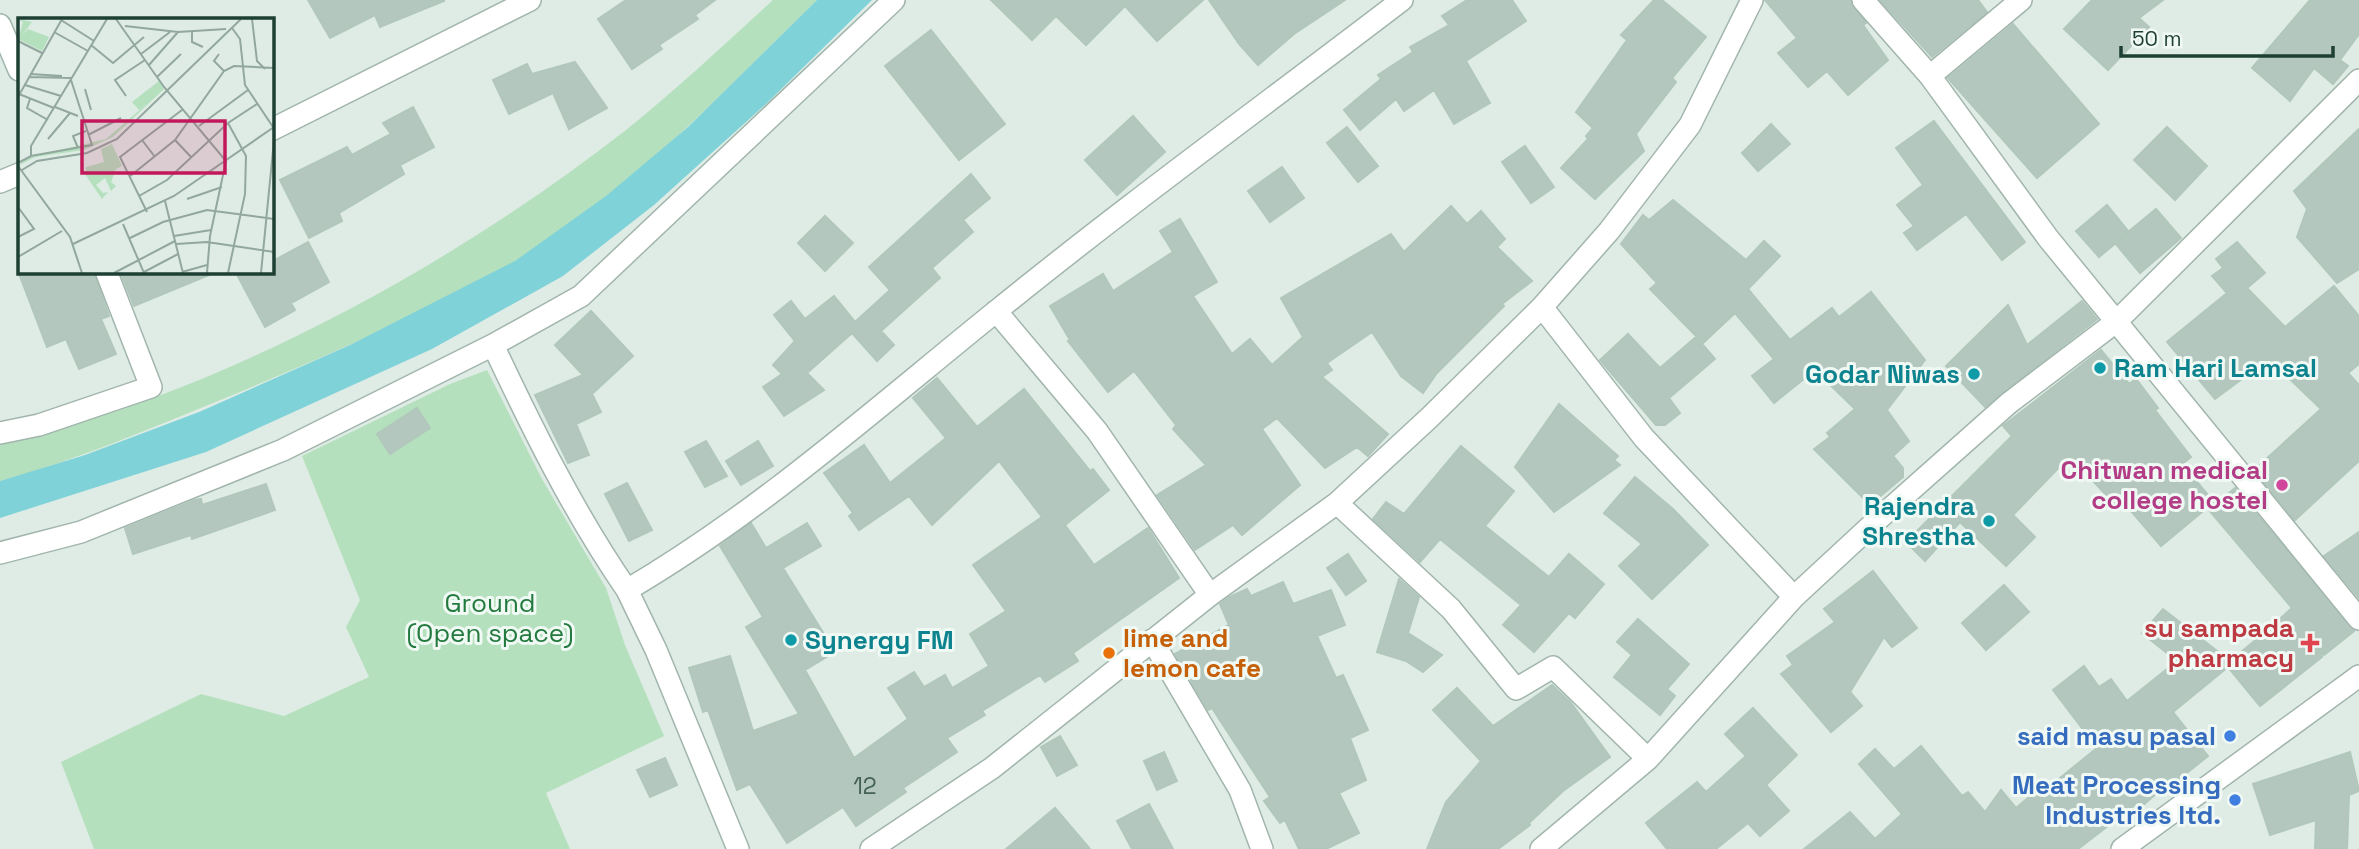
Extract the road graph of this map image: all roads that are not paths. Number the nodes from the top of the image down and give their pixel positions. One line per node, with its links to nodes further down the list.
1 (530, 0): 11 (street)
2 (894, 0): 18 (street)
3 (1402, 0): 16 (street)
4 (1752, 0): 15 (street)
5 (1863, 0): 9 (street)
6 (2021, 0): 9 (street)
7 (0, 25): 8 (street)
8 (18, 68)
9 (1930, 76): 17 (street)
10 (2359, 80): 17 (street)
11 (273, 129)
12 (18, 174): 13 (street)
13 (0, 182)
14 (107, 273): 19 (street)
15 (1542, 307): 20 (street); 24 (street)
16 (996, 311): 22 (street); 23 (street)
17 (2117, 321): 24 (street); 25 (street)
18 (493, 345): 21 (street); 22 (street)
19 (0, 433)
20 (1337, 503): 23 (street); 28 (street)
21 (0, 553)
22 (627, 590): 29 (street)
23 (1210, 595): 26 (street)
24 (1794, 597): 28 (street)
25 (2359, 619)
26 (1152, 640): 30 (street); 31 (street)
27 (2359, 676): 33 (street)
28 (1648, 759): 32 (street)
29 (738, 849)
30 (872, 849)
31 (1262, 849)
32 (1541, 849)
33 (2122, 849)

